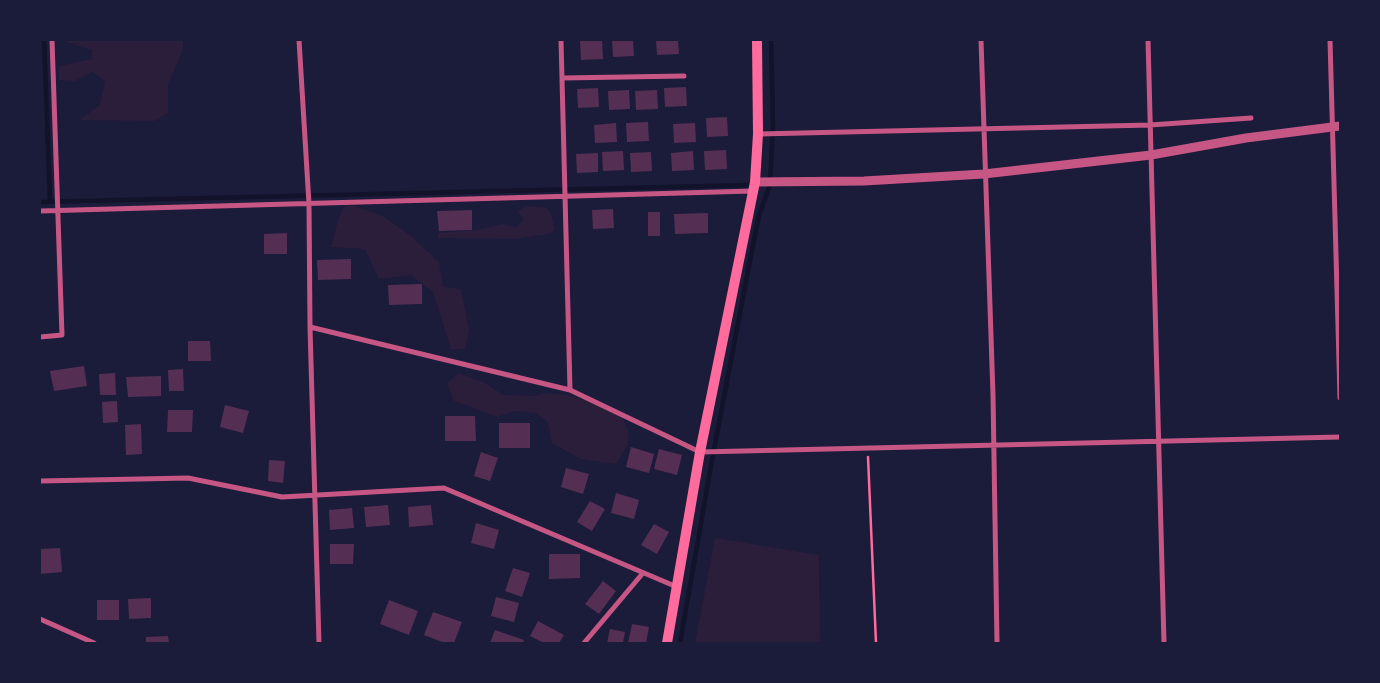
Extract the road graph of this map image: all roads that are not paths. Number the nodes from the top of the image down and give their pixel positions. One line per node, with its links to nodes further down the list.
1 (52, 40): 20 (street)
2 (299, 40): 19 (street)
3 (561, 40): 9 (street)
4 (757, 40): 14 (main road)
5 (981, 40): 13 (street)
6 (1148, 40): 11 (street)
7 (1330, 40): 12 (street)
8 (684, 76): 9 (street)
9 (562, 78): 18 (street)
10 (1251, 118): 11 (street)
11 (1150, 125): 13 (street); 15 (street)
12 (1336, 127): 15 (street); 25 (street)
13 (983, 129): 14 (street); 16 (street)
14 (758, 134): 17 (main road)
15 (1151, 155): 16 (street); 27 (street)
16 (984, 174): 17 (street); 28 (street)
17 (754, 186): 18 (street); 29 (main road)
18 (565, 196): 19 (street); 24 (street)
19 (309, 204): 20 (street); 22 (street)
20 (57, 210): 21 (street); 23 (street)
21 (40, 211)
22 (310, 327): 24 (street); 31 (street)
23 (40, 337)
24 (570, 390): 29 (street)
25 (1340, 398)
26 (1340, 437): 27 (street)
27 (1159, 441): 28 (street); 40 (street)
28 (993, 445): 29 (street); 39 (street)
29 (700, 452): 33 (main road)
30 (40, 481): 31 (street)
31 (315, 495): 32 (street); 36 (street)
32 (643, 573): 33 (street); 37 (street)
33 (676, 587): 38 (main road)
34 (40, 619): 35 (street)
35 (94, 643)
36 (319, 643)
37 (584, 643)
38 (667, 643)
39 (997, 643)
40 (1164, 643)

